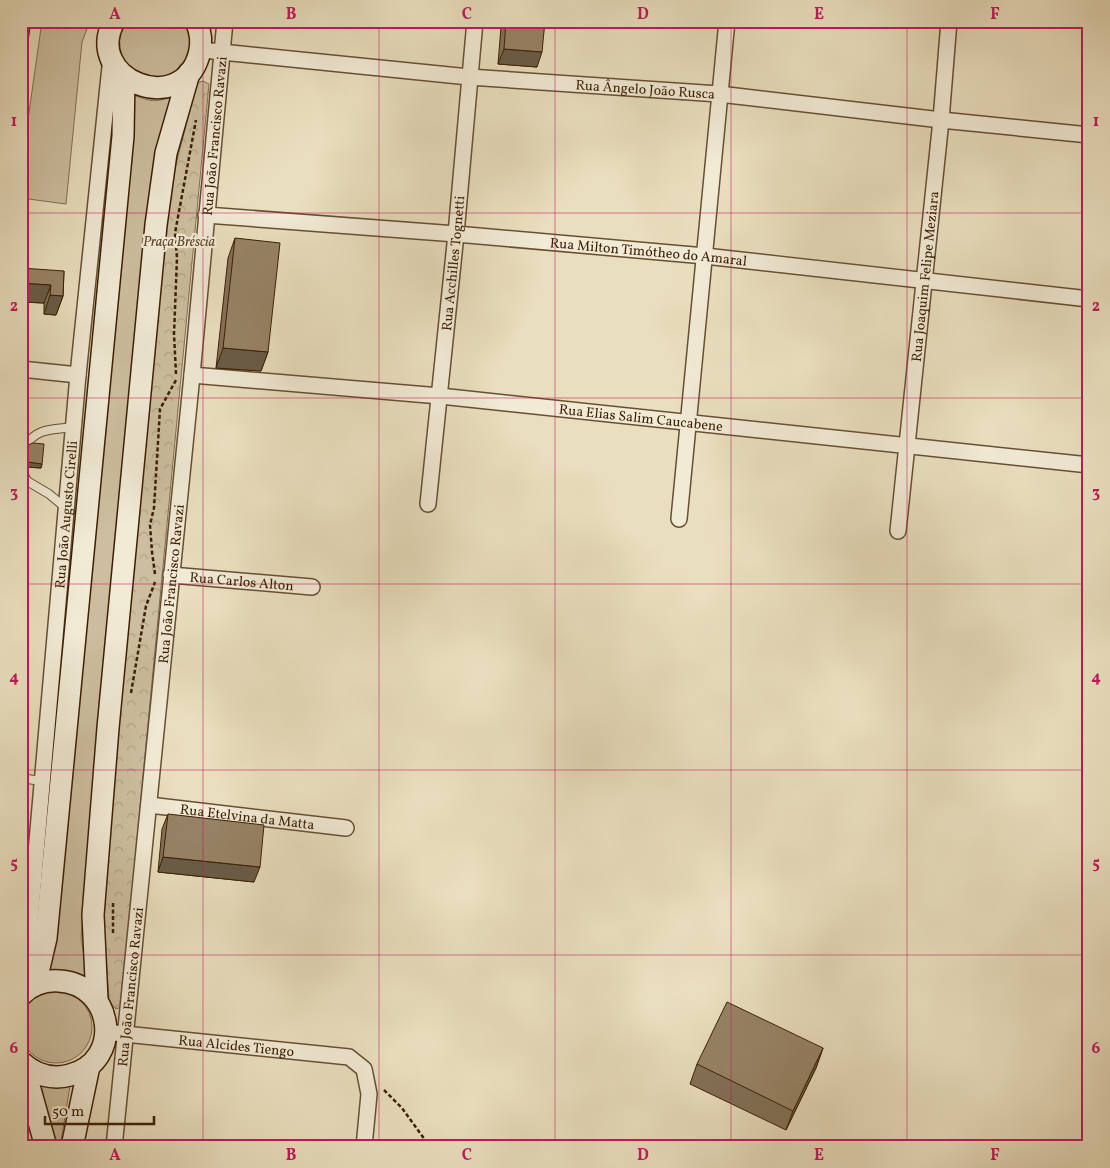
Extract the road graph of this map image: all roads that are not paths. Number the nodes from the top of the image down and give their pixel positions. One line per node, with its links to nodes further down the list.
1 (114, 21): 8 (main road)
2 (196, 21): 7 (main road)
3 (225, 21): 7 (street, Rua João Francisco Ravazi)
4 (475, 21): 11 (street, Rua Acchilles Tognetti)
5 (726, 21): 12 (street)
6 (949, 21): 13 (street, Rua Joaquim Felipe Meziara)
7 (211, 51): 9 (main road); 11 (street, Rua Ângelo João Rusca); 15 (street, Rua João Francisco Ravazi)
8 (111, 58): 10 (main road); 21 (street, Rua João Augusto Cirelli)
9 (190, 73): 10 (main road); 41 (main road)
10 (124, 76): 40 (main road)
11 (469, 77): 12 (street, Rua Ângelo João Rusca); 16 (street, Rua Acchilles Tognetti)
12 (720, 94): 13 (street, Rua Ângelo João Rusca); 17 (street)
13 (941, 120): 14 (street, Rua Ângelo João Rusca); 18 (street, Rua Joaquim Felipe Meziara)
14 (1089, 135)
15 (206, 214): 16 (street, Rua Milton Timótheo do Amaral); 22 (street, Rua João Francisco Ravazi)
16 (456, 234): 17 (street, Rua Milton Timótheo do Amaral); 23 (street, Rua Acchilles Tognetti)
17 (705, 256): 18 (street, Rua Milton Timótheo do Amaral); 24 (street)
18 (925, 282): 19 (street, Rua Milton Timótheo do Amaral); 26 (street, Rua Joaquim Felipe Meziara)
19 (1089, 299)
20 (21, 369): 21 (street)
21 (78, 375): 25 (street, Rua João Augusto Cirelli)
22 (192, 376): 23 (street, Rua Elias Salim Caucabene); 34 (street, Rua João Francisco Ravazi)
23 (440, 396): 24 (street, Rua Elias Salim Caucabene); 30 (street, Rua Acchilles Tognetti)
24 (689, 422): 26 (street, Rua Elias Salim Caucabene); 32 (street)
25 (74, 427): 27 (lane); 31 (street, Rua João Augusto Cirelli)
26 (907, 445): 28 (street, Rua Elias Salim Caucabene); 33 (street, Rua Joaquim Felipe Meziara)
27 (23, 447)
28 (1089, 464)
29 (21, 469): 31 (lane)
30 (428, 504)
31 (66, 508): 37 (street, Rua João Augusto Cirelli)
32 (679, 519)
33 (898, 531)
34 (171, 574): 35 (street, Rua Carlos Alton); 38 (street, Rua João Francisco Ravazi)
35 (312, 587)
36 (21, 778): 37 (lane)
37 (41, 781): 40 (street, Rua João Augusto Cirelli)
38 (149, 805): 39 (street, Rua Etelvina da Matta); 42 (street, Rua João Francisco Ravazi)
39 (346, 828)
40 (26, 984): 41 (main road)
41 (96, 1000): 42 (main road)
42 (116, 1033): 44 (main road); 47 (street, Rua João Francisco Ravazi); 48 (street, Rua Alcides Tiengo)
43 (22, 1063): 44 (main road); 45 (main road)
44 (89, 1066): 46 (main road)
45 (46, 1147)
46 (72, 1147)
47 (114, 1147)
48 (364, 1147)

